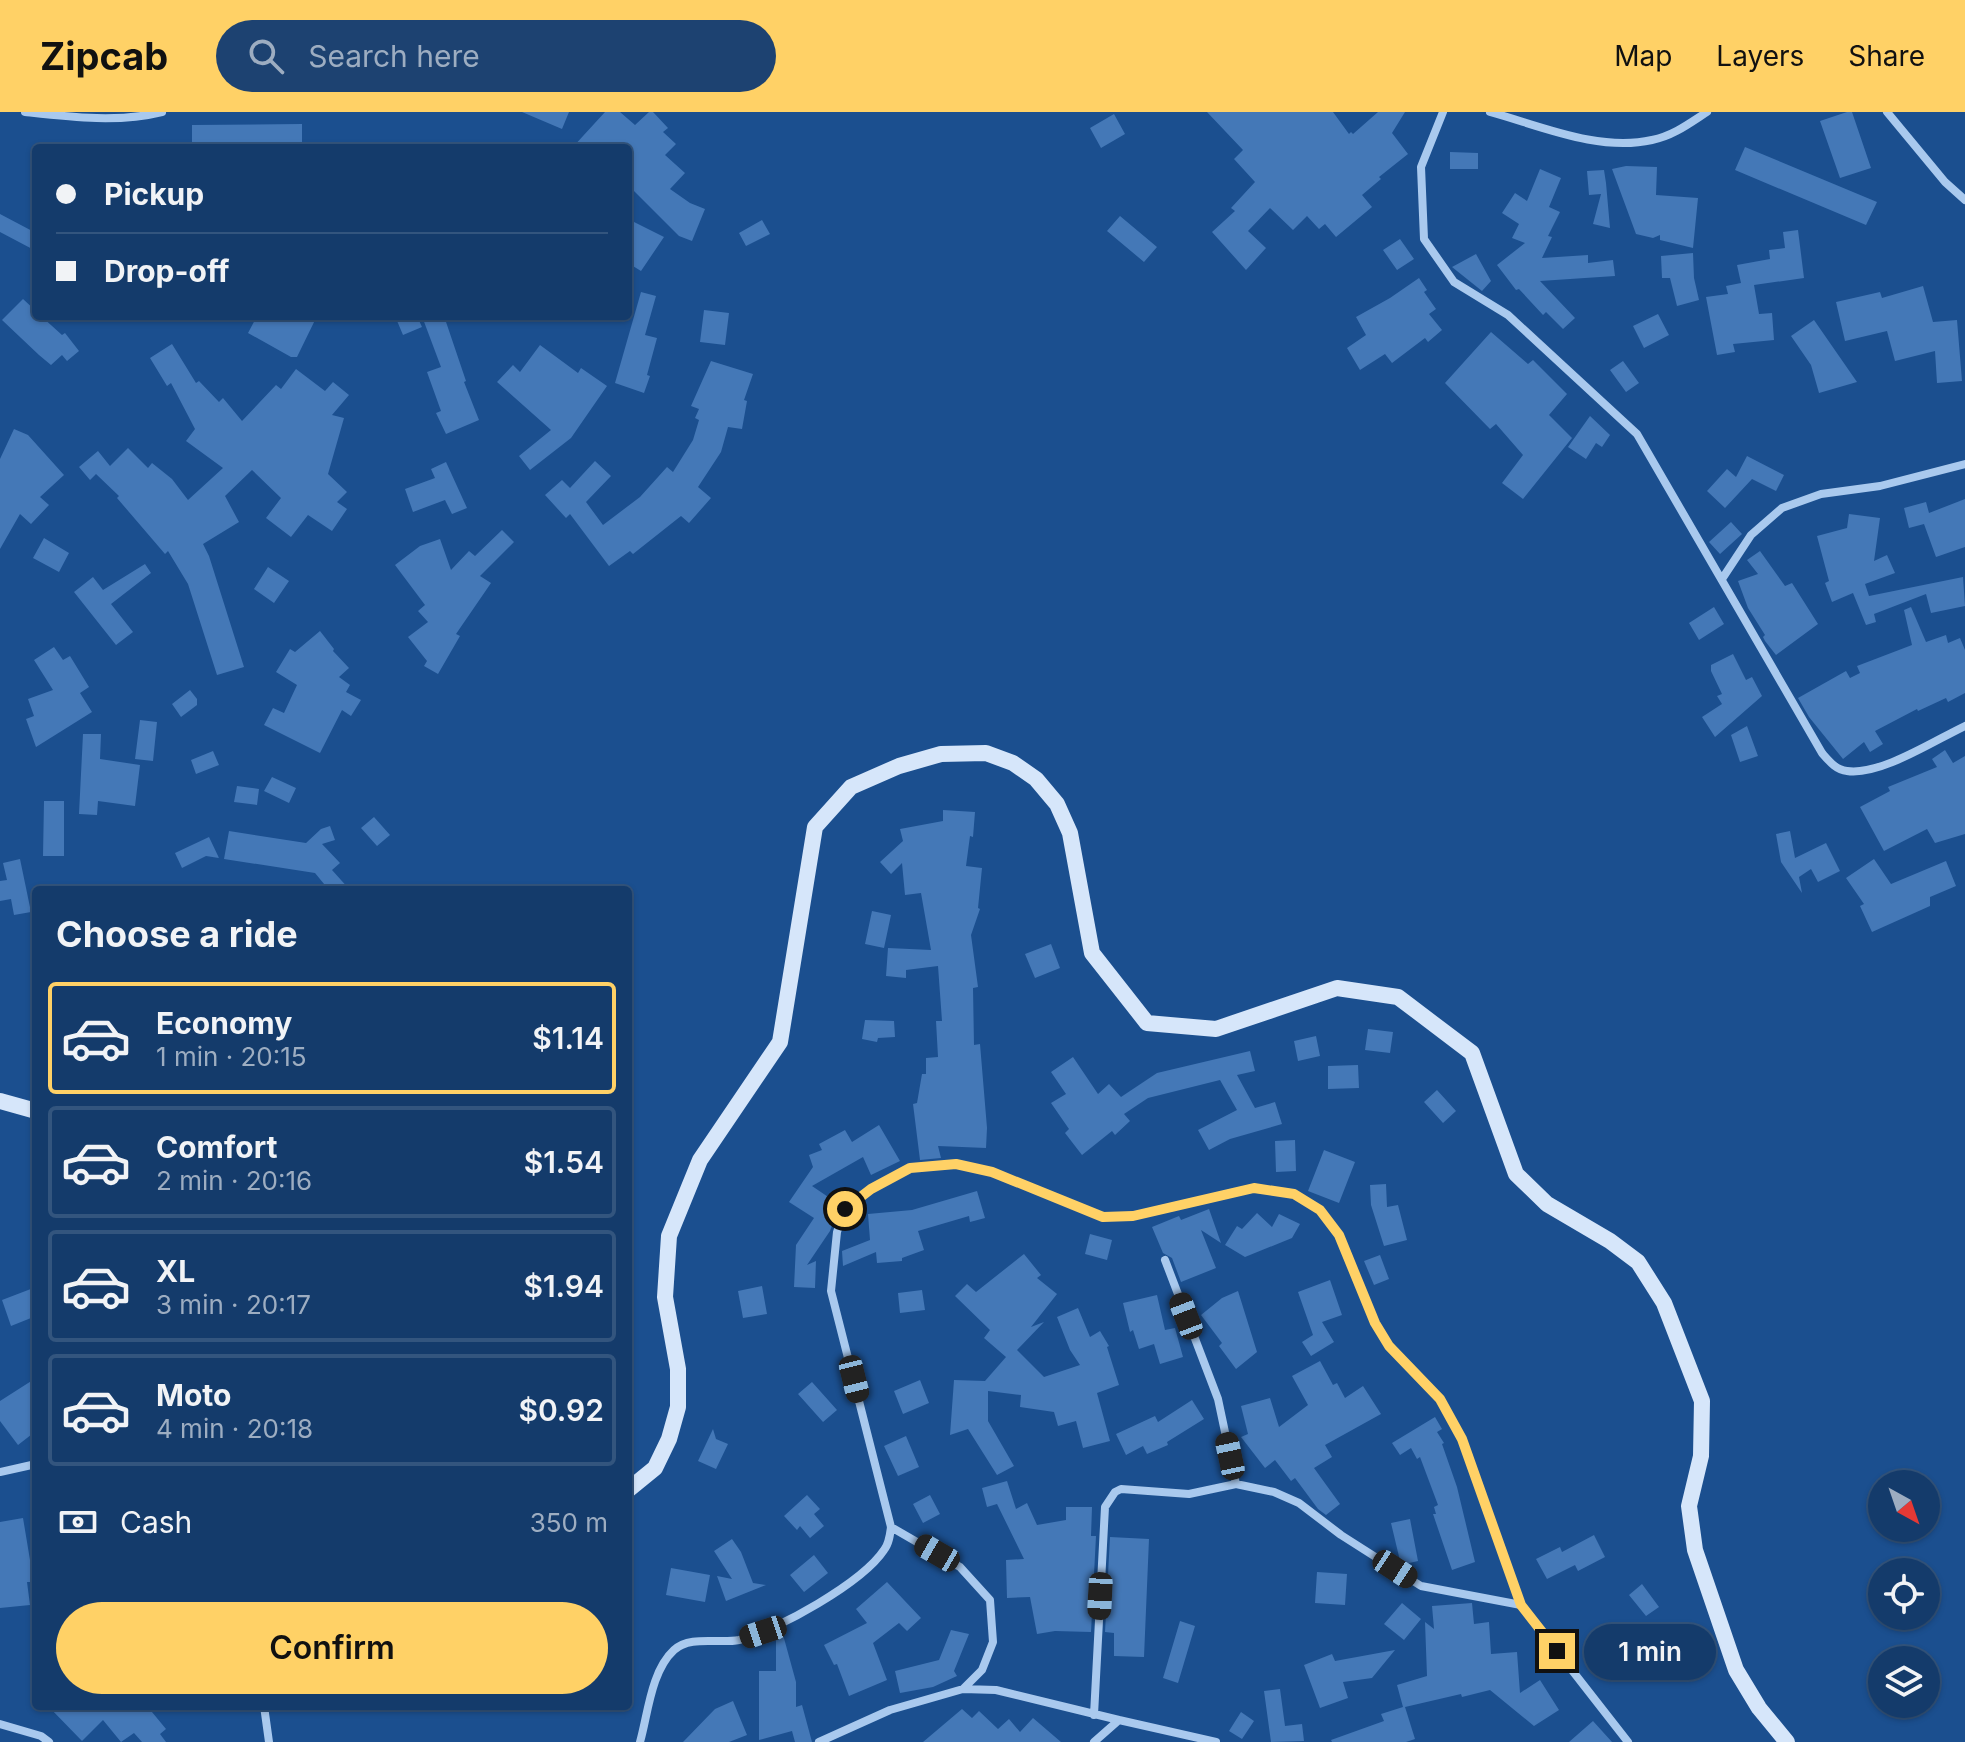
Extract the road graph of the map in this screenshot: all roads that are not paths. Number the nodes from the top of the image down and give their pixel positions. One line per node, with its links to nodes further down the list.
1 (25, 112): 2 (street)
2 (162, 112)
3 (1443, 112): 9 (street)
4 (1490, 112): 5 (street)
5 (1707, 112)
6 (1887, 112): 7 (street)
7 (1965, 200)
8 (1965, 464): 9 (street)
9 (1722, 579): 10 (street)
10 (1965, 726)
11 (0, 1101): 12 (street)
12 (32, 1110)
13 (1165, 1260): 16 (street)
14 (32, 1465): 15 (street)
15 (0, 1472)
16 (1236, 1484): 19 (street); 22 (street)
17 (632, 1487): 32 (street)
18 (891, 1527): 19 (street); 20 (street); 27 (street)
19 (1521, 1605): 31 (street)
20 (963, 1689): 22 (street); 28 (street)
21 (265, 1710): 26 (street)
22 (1094, 1715): 23 (street)
23 (1119, 1720): 29 (street); 30 (street)
24 (0, 1724): 25 (street)
25 (49, 1742)
26 (269, 1742)
27 (640, 1742)
28 (819, 1742)
29 (1094, 1742)
30 (1216, 1742)
31 (1628, 1742)
32 (1787, 1742)

